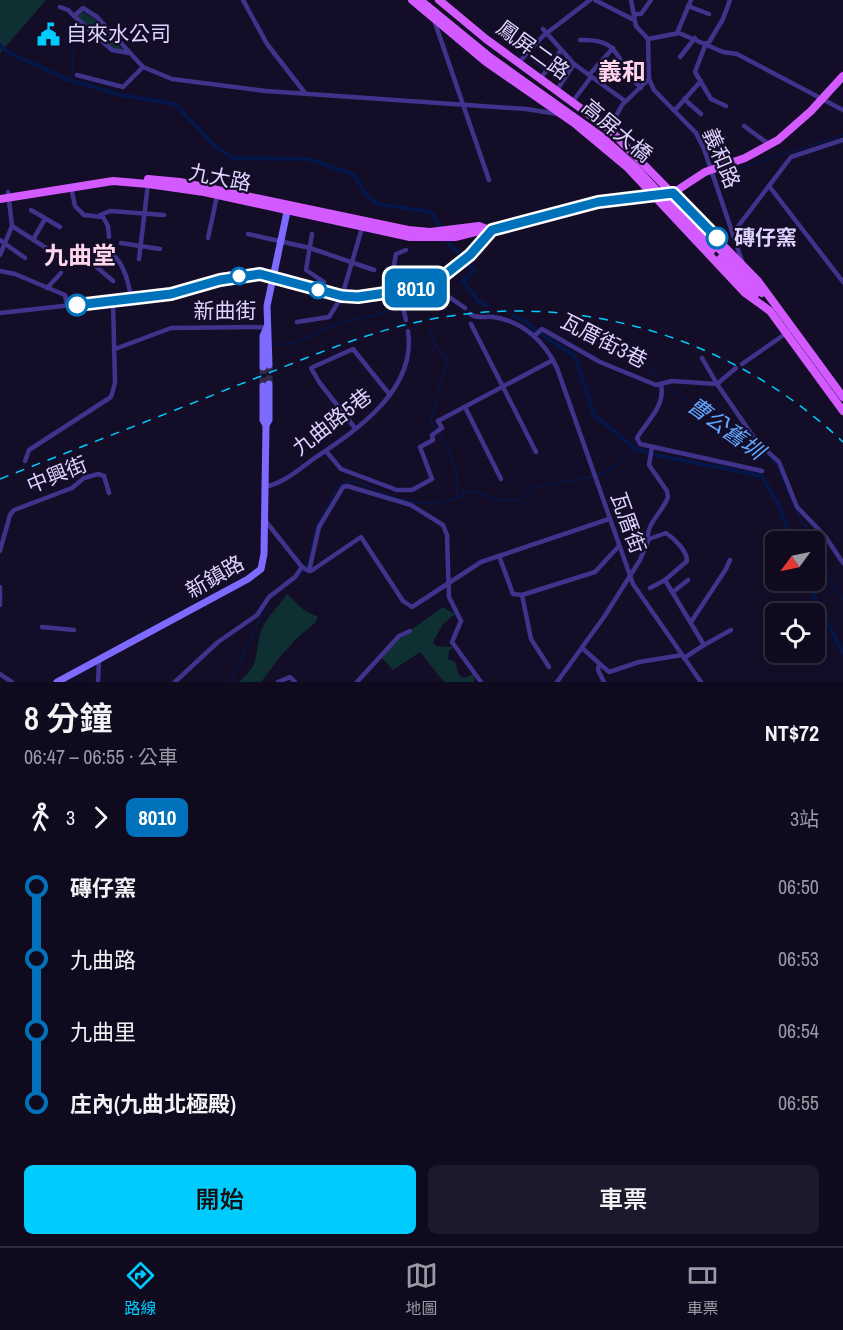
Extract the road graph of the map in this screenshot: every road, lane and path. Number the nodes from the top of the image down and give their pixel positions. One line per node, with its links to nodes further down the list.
1 (243, 0): 40 (street)
2 (412, 0): 16 (main road, 鳳屏二路)
3 (420, 0): 112 (main road, 高屏大橋)
4 (428, 0): 112 (main road, 高屏大橋)
5 (439, 0): 35 (main road, 鳳屏二路)
6 (590, 0): 17 (street)
7 (595, 0): 15 (street)
8 (651, 0): 15 (street)
9 (730, 0): 22 (street)
10 (633, 1): 15 (street)
11 (690, 3): 13 (street); 18 (street)
12 (60, 6): 14 (street, 鳳屏二路)
13 (709, 14)
14 (74, 16): 25 (street, 鳳屏二路); 25 (street, 鳳屏二路)
15 (634, 17): 20 (street)
16 (434, 20): 45 (street); 50 (main road, 鳳屏二路)
17 (545, 31): 24 (street); 27 (street)
18 (677, 33): 19 (street); 20 (street)
19 (695, 38): 22 (street); 26 (street)
20 (648, 39): 36 (street)
21 (579, 40): 23 (street)
22 (707, 43): 37 (street); 42 (street)
23 (613, 48): 33 (street); 38 (street)
24 (561, 50): 29 (street); 31 (street)
25 (129, 53): 30 (street, 鳳屏二路)
26 (680, 57)
27 (521, 60)
28 (535, 60): 31 (street)
29 (574, 64): 33 (street); 39 (street)
30 (143, 67): 32 (street); 40 (street, 鳳屏二路)
31 (547, 69): 35 (street)
32 (77, 75)
33 (590, 76): 43 (street); 44 (street)
34 (843, 76): 42 (main road)
35 (541, 78): 39 (main road, 鳳屏二路)
36 (649, 79): 38 (street); 47 (street, 義和路)
37 (701, 81): 41 (street); 46 (street)
38 (641, 88): 44 (street)
39 (557, 90): 43 (main road, 鳳屏二路)
40 (305, 93): 45 (street, 鳳屏二路)
41 (684, 99): 47 (street); 49 (street)
42 (821, 100): 48 (street); 55 (main road)
43 (573, 101): 52 (main road, 鳳屏二路)
44 (625, 101): 52 (street)
45 (463, 104): 50 (street, 鳳屏二路); 57 (street)
46 (726, 106)
47 (675, 110): 56 (street, 義和路)
48 (843, 110)
49 (701, 114)
50 (562, 115): 54 (main road, 鳳屏二路)
51 (744, 126): 55 (street)
52 (609, 129): 54 (street); 61 (main road, 鳳屏二路)
53 (843, 140): 59 (street)
54 (600, 144): 63 (main road, 鳳屏二路)
55 (770, 145): 56 (main road)
56 (712, 170): 61 (main road); 75 (street, 義和路)
57 (489, 180)
58 (148, 184): 60 (main road, 九大路); 64 (main road, 九大路); 67 (street)
59 (769, 186): 75 (street); 102 (street)
60 (71, 187): 62 (main road, 九大路); 68 (street)
61 (673, 193): 63 (main road); 94 (main road, 鳳屏二路)
62 (4, 195): 65 (main road, 九大路); 71 (street)
63 (653, 195): 74 (main road); 112 (main road, 鳳屏二路)
64 (217, 196): 65 (main road, 九大路); 81 (street)
65 (288, 208): 73 (main road, 九大路); 78 (main road, 九大路); 83 (street)
66 (31, 210): 70 (street)
67 (145, 213): 68 (street); 69 (street); 85 (street)
68 (100, 215): 79 (street)
69 (164, 215)
70 (45, 219): 72 (street); 80 (street)
71 (12, 226): 80 (street); 82 (street)
72 (60, 227)
73 (362, 228): 78 (main road, 九大路); 93 (street)
74 (492, 230): 78 (main road); 95 (street)
75 (733, 233): 94 (street, 義和路)
76 (248, 234): 83 (street)
77 (312, 234): 86 (street)
78 (430, 235)
79 (109, 237)
80 (34, 238): 90 (street)
81 (208, 238)
82 (2, 241): 89 (street); 91 (street)
83 (283, 241): 86 (street); 99 (street)
84 (121, 243): 85 (street)
85 (141, 246): 87 (street); 92 (street)
86 (310, 248): 93 (street); 101 (street)
87 (160, 249)
88 (406, 250): 106 (street)
89 (0, 255)
90 (85, 257): 100 (street); 108 (street)
91 (26, 258)
92 (139, 260)
93 (352, 261): 96 (street); 107 (street)
94 (744, 266): 112 (main road, 鳳屏二路)
95 (451, 269): 103 (street)
96 (374, 270)
97 (0, 271): 104 (street)
98 (61, 273): 104 (street)
99 (274, 277): 107 (street); 108 (street); 118 (street)
100 (113, 282)
101 (324, 282)
102 (843, 282)
103 (432, 285): 105 (street); 111 (street)
104 (47, 288): 110 (street)
105 (399, 291): 106 (street); 115 (street)
106 (389, 293): 107 (street)
107 (342, 296): 116 (street)
108 (131, 300): 109 (street)
109 (113, 302): 110 (street); 122 (street)
110 (67, 306): 113 (street)
111 (465, 308)
112 (773, 309): 120 (main road, 鳳屏二路); 133 (main road, 鳳屏二路)
113 (0, 313)
114 (470, 314): 121 (street, 瓦厝街)
115 (406, 320)
116 (297, 322)
117 (471, 324): 131 (street)
118 (267, 327): 122 (street, 新曲街); 126 (street)
119 (408, 331): 132 (street, 九曲路5巷)
120 (788, 332): 125 (street); 135 (main road, 鳳屏二路)
121 (534, 336): 124 (street, 瓦厝街); 130 (street, 瓦厝街3巷)
122 (115, 349): 140 (street)
123 (702, 358): 128 (street)
124 (553, 360): 131 (street); 146 (street, 瓦厝街)
125 (742, 364)
126 (266, 366)
127 (736, 368): 128 (street)
128 (717, 384): 130 (street); 152 (street)
129 (266, 385): 143 (street, 新鎮路)
130 (662, 385): 137 (street, 瓦厝街3巷)
131 (503, 387): 134 (street); 139 (street)
132 (390, 395): 136 (street, 九曲路5巷); 136 (street)
133 (843, 397)
134 (465, 407): 138 (street); 142 (street)
135 (843, 411)
136 (355, 428): 138 (street, 九曲路5巷)
137 (652, 448): 141 (street); 147 (street)
138 (326, 451): 143 (street, 九曲路5巷)
139 (536, 452)
140 (26, 461)
141 (762, 471)
142 (501, 479)
143 (264, 487): 145 (street, 新鎮路)
144 (109, 493): 149 (street, 中興街)
145 (264, 519): 153 (street); 172 (street, 新鎮路)
146 (609, 519): 148 (street, 瓦厝街); 150 (street)
147 (648, 541): 155 (street); 156 (street)
148 (619, 546): 155 (street, 瓦厝街); 162 (street)
149 (0, 551)
150 (501, 555): 158 (street); 162 (street)
151 (730, 560): 164 (street)
152 (843, 563)
153 (302, 567): 154 (street); 179 (street)
154 (309, 571): 158 (street); 158 (street)
155 (630, 574): 170 (street); 171 (street, 瓦厝街)
156 (665, 580): 160 (street); 161 (street)
157 (688, 580): 161 (street)
158 (449, 581): 183 (street)
159 (0, 587): 163 (street)
160 (650, 588)
161 (673, 592): 164 (street)
162 (522, 595): 174 (street)
163 (0, 605)
164 (691, 622): 169 (street)
165 (42, 627): 166 (street)
166 (74, 630)
167 (731, 630): 169 (street)
168 (410, 632): 182 (street)
169 (705, 645): 171 (street)
170 (582, 648): 173 (street); 184 (street)
171 (683, 656): 173 (street); 186 (street, 瓦厝街)
172 (99, 660): 177 (street, 新鎮路); 178 (street)
173 (599, 665): 185 (street)
174 (549, 667)
175 (0, 674): 176 (street)
176 (12, 682)
177 (57, 682)
178 (99, 682)
179 (175, 682)
180 (278, 682): 181 (street)
181 (295, 682)
182 (357, 682)
183 (481, 682)
184 (557, 682)
185 (604, 682)
186 (701, 682)

